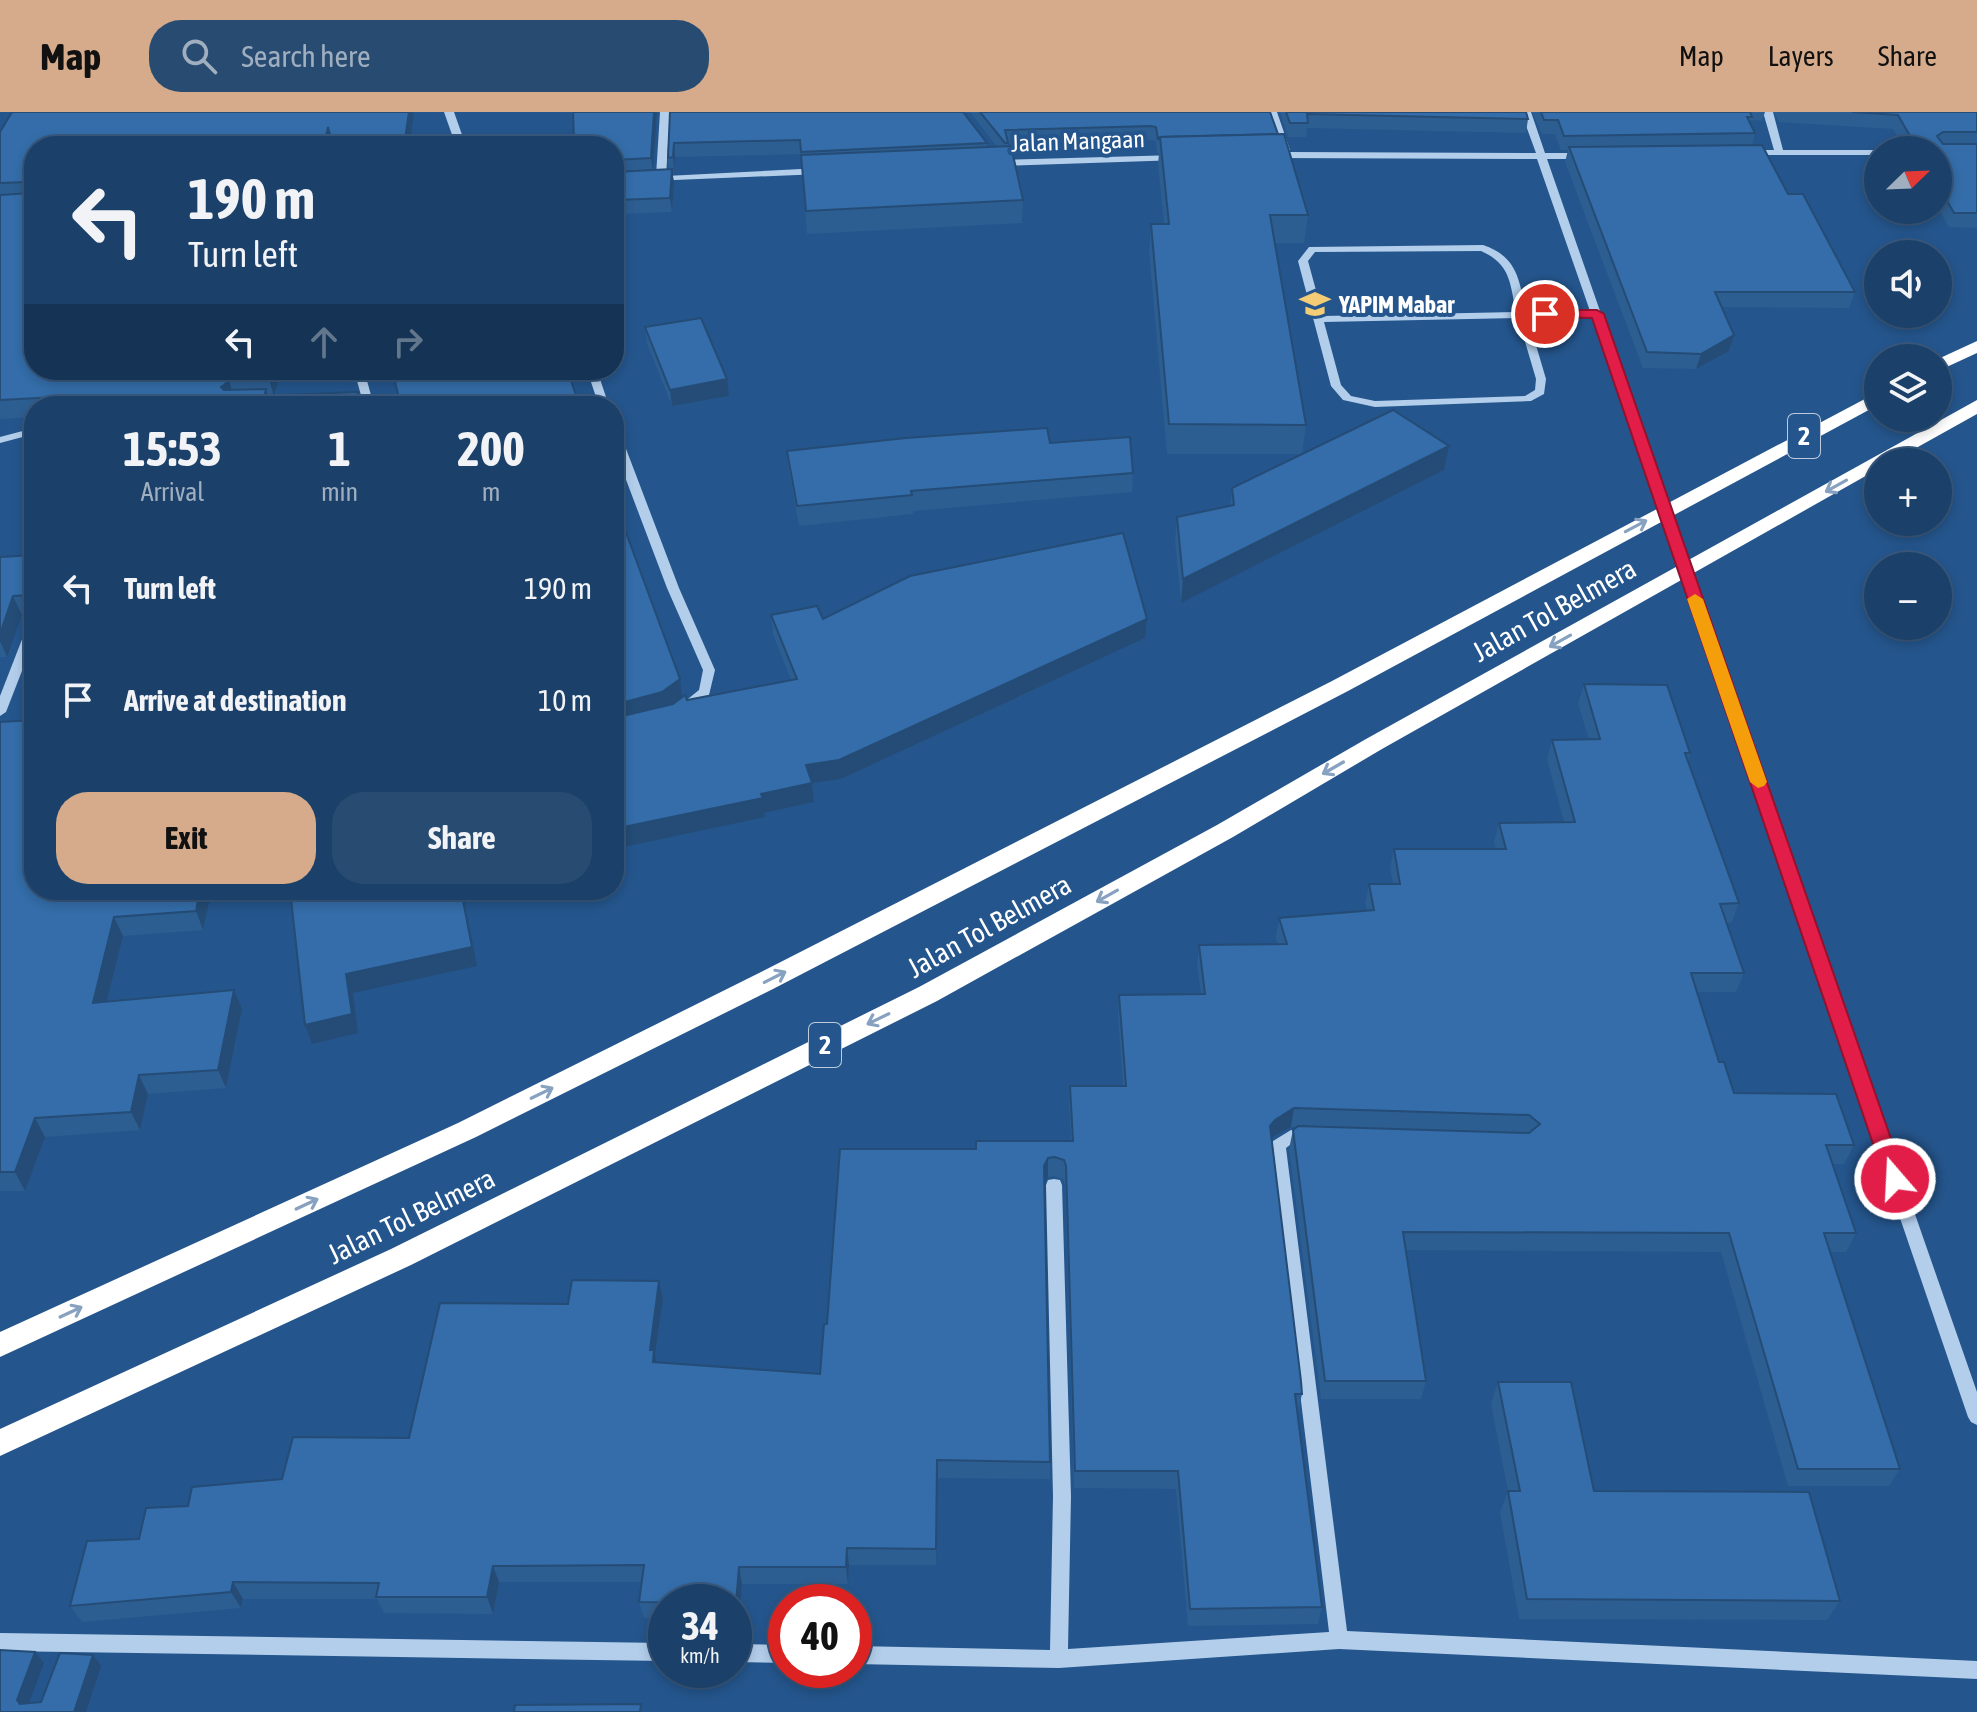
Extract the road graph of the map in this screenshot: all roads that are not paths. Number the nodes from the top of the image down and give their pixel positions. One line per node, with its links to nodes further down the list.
1 (449, 112): 6 (street)
2 (665, 112): 19 (street)
3 (1272, 112): 11 (street)
4 (1526, 112): 13 (street)
5 (1768, 112): 10 (street)
6 (457, 136)
7 (1864, 152): 10 (street)
8 (992, 153): 16 (street)
9 (1732, 153): 10 (street)
10 (1779, 153)
11 (1286, 155): 12 (street); 13 (street)
12 (1254, 156)
13 (1543, 156): 14 (street); 21 (street)
14 (1590, 156)
15 (1191, 158): 16 (street, Jalan Mangaan)
16 (1000, 163): 17 (street, Jalan Mangaan)
17 (984, 164)
18 (830, 171): 19 (street)
19 (661, 178): 20 (street)
20 (645, 179)
21 (1597, 314): 22 (street); 37 (street)
22 (1522, 315): 23 (street); 23 (street); 23 (street)
23 (1317, 319)
24 (1977, 346): 25 (highway)
25 (1952, 359)
26 (1864, 405): 36 (highway, Jalan Tol Belmera / 2, one-way to 26)
27 (1977, 406): 38 (highway, Jalan Tol Belmera / 2, one-way to 38)
28 (24, 434): 29 (street)
29 (0, 440)
30 (624, 459): 33 (street)
31 (24, 650): 32 (street)
32 (0, 712)
33 (670, 717)
34 (1322, 1137): 39 (street)
35 (1054, 1185): 43 (street)
36 (0, 1345)
37 (1977, 1417)
38 (0, 1443)
39 (1339, 1640): 43 (street); 44 (street)
40 (0, 1642): 41 (street)
41 (648, 1652)
42 (872, 1655): 43 (street)
43 (1059, 1659)
44 (1977, 1670)

